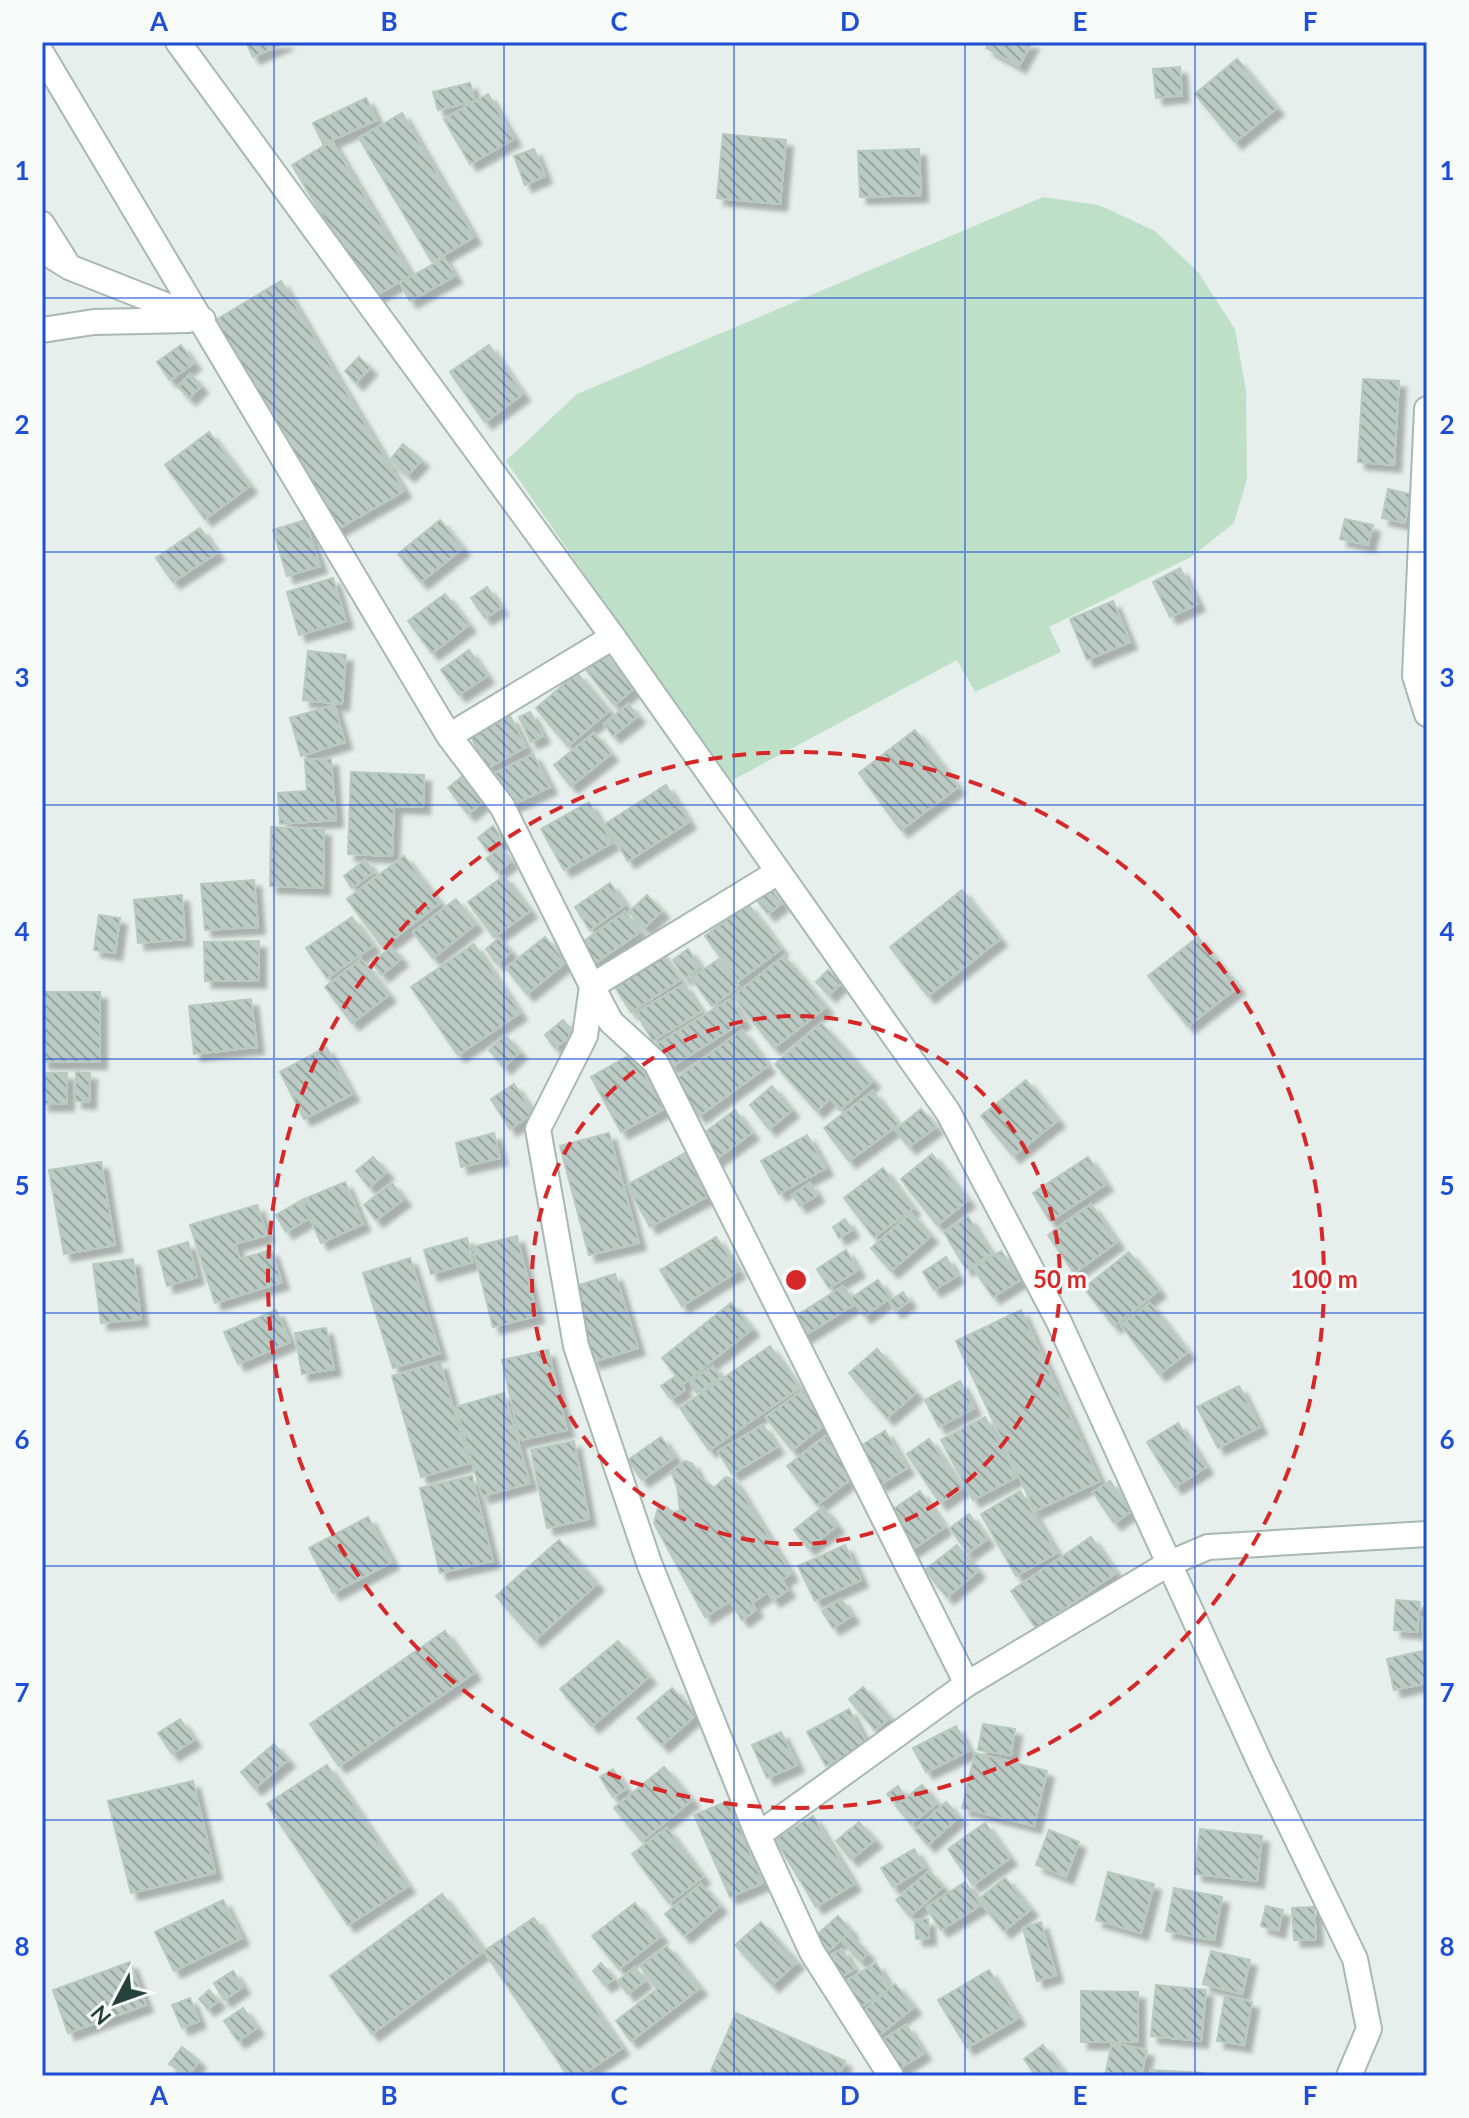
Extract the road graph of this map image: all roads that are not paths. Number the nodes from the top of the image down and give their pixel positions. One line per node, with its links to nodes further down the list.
1 (178, 42): 9 (street)
2 (42, 54): 6 (street)
3 (42, 224): 5 (street)
4 (42, 250): 5 (street)
5 (69, 267): 6 (street)
6 (203, 320): 7 (street); 11 (street)
7 (42, 330)
8 (1427, 409): 10 (street)
9 (613, 637): 11 (street); 12 (street)
10 (1427, 714)
11 (449, 736): 13 (street)
12 (778, 872): 13 (street); 15 (street)
13 (592, 986): 16 (street); 17 (street)
14 (1427, 1534): 15 (street)
15 (1168, 1564): 16 (street); 19 (street)
16 (967, 1684): 17 (street)
17 (758, 1835): 18 (street)
18 (891, 2076)
19 (1349, 2076)

